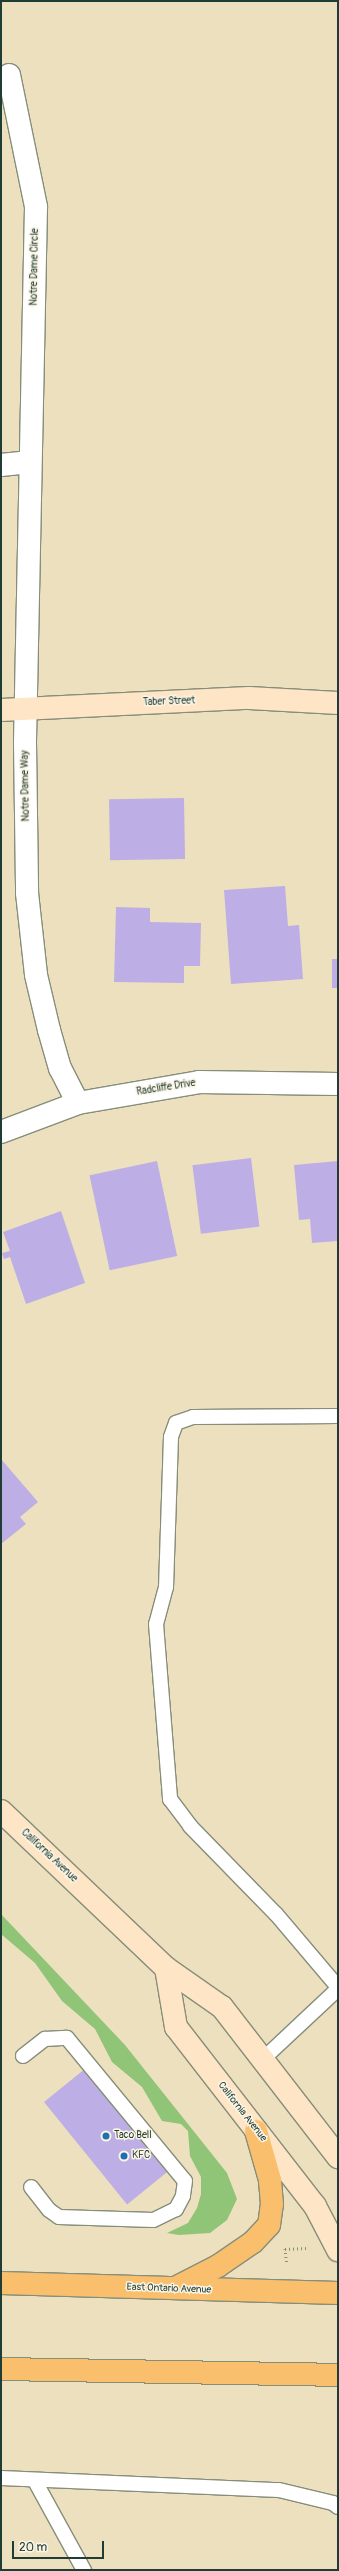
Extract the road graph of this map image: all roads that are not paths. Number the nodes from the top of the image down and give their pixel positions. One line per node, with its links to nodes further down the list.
1 (9, 75): 2 (street, Notre Dame Circle)
2 (30, 462): 3 (street); 5 (street, Notre Dame Way)
3 (1, 465)
4 (338, 703): 5 (main road, Taber Street)
5 (26, 708): 6 (main road, Taber Street); 8 (street, Notre Dame Way)
6 (1, 710)
7 (338, 1084): 8 (street, Radcliffe Drive)
8 (78, 1103): 9 (street, Radcliffe Drive)
9 (1, 1132)
10 (338, 1416): 13 (lane)
11 (1, 1811): 12 (main road, California Avenue)
12 (166, 1968): 15 (main road, California Avenue); 16 (main road, California Avenue)
13 (338, 1988): 15 (lane)
14 (23, 2056): 18 (lane)
15 (262, 2060): 17 (main road, California Avenue)
16 (256, 2131): 19 (main road, California Avenue); 21 (main road)
17 (338, 2157)
18 (31, 2188)
19 (338, 2250)
20 (1, 2284): 21 (main road, East Ontario Avenue)
21 (174, 2289): 22 (main road, East Ontario Avenue)
22 (338, 2293)
23 (1, 2369): 24 (main road)
24 (338, 2375)
25 (1, 2478): 26 (lane)
26 (36, 2481): 27 (lane); 28 (lane)
27 (338, 2507)
28 (84, 2570)

